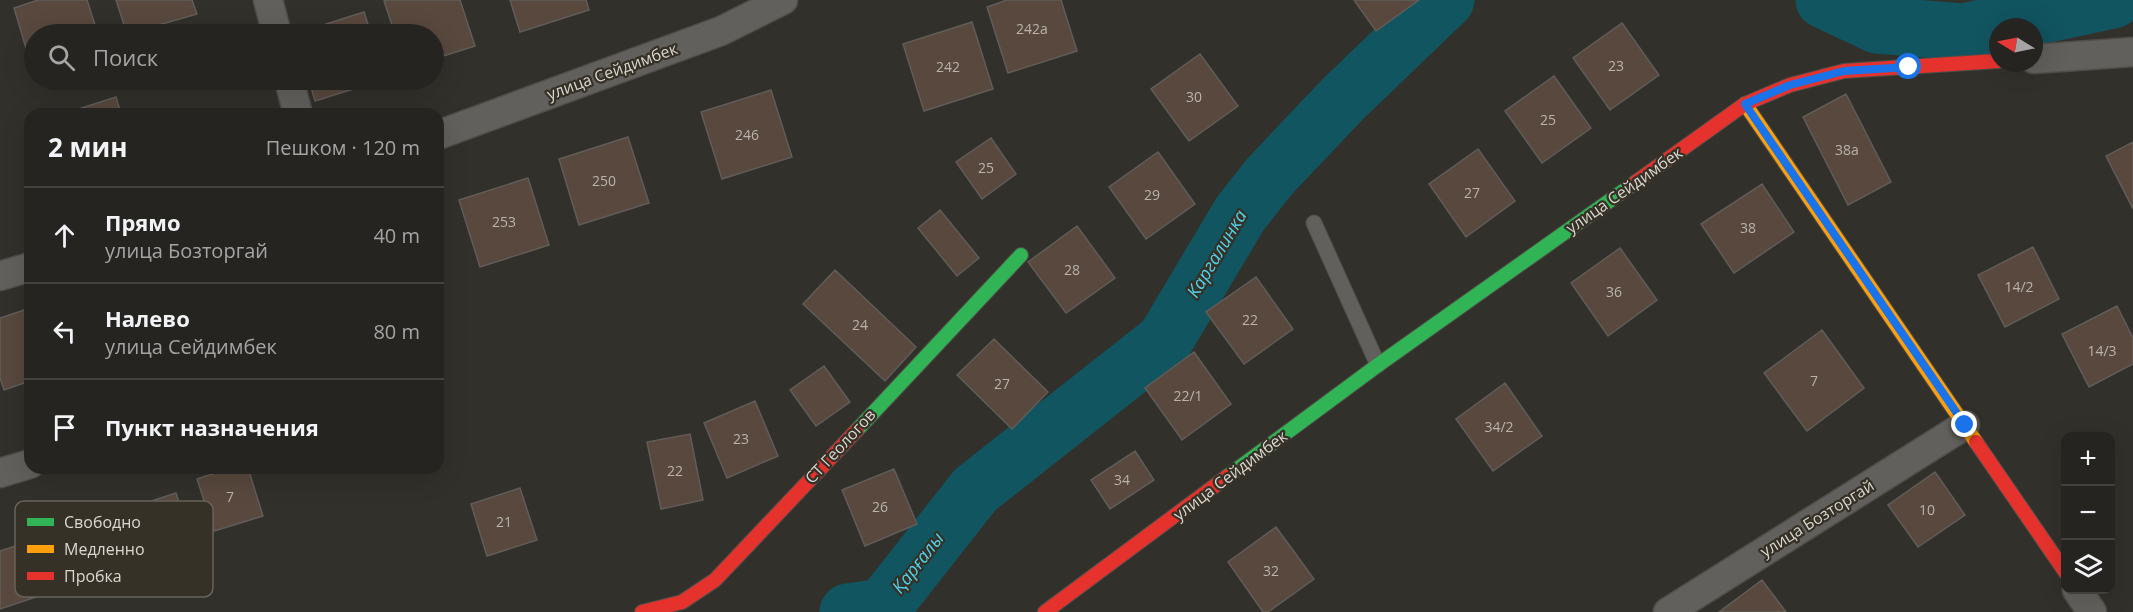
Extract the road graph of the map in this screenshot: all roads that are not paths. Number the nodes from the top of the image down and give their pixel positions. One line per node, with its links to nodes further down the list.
1 (268, 0): 3 (street)
2 (783, 0): 10 (street, улица Сейдимбек)
3 (274, 24)
4 (2133, 52): 5 (street)
5 (2043, 58)
6 (1989, 62): 8 (street)
7 (292, 90): 9 (street)
8 (1745, 104): 15 (street, улица Сейдимбек); 16 (street)
9 (296, 108)
10 (444, 133)
11 (1314, 223): 15 (lane)
12 (1021, 255): 21 (street, СТ Геологов)
13 (24, 269): 14 (street)
14 (0, 276)
15 (1378, 364): 22 (street, улица Сейдимбек)
16 (1965, 425): 19 (street); 23 (street, улица Бозторгай)
17 (24, 467): 18 (street)
18 (0, 473)
19 (2061, 566)
20 (2080, 594): 24 (street)
21 (642, 612)
22 (1045, 612)
23 (1668, 612)
24 (2092, 612)

